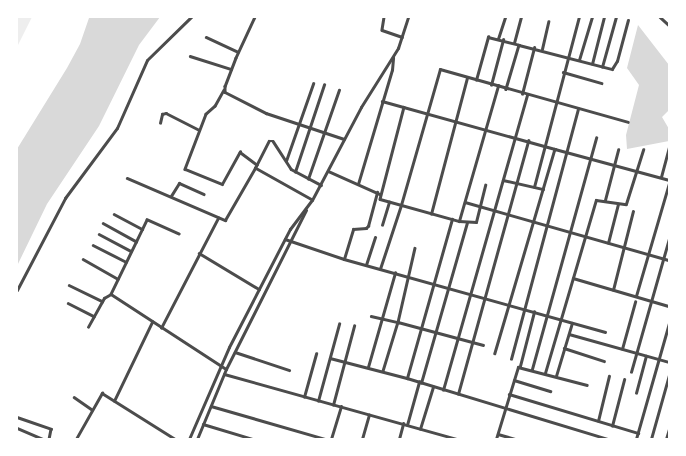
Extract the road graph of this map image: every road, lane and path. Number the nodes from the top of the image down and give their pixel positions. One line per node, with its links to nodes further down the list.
1 (190, 17): 143 (street)
2 (255, 17): 23 (street)
3 (384, 17): 16 (street)
4 (408, 17): 16 (street)
5 (505, 17): 17 (street)
6 (521, 17): 19 (street)
7 (579, 17): 26 (street)
8 (592, 17): 27 (street)
9 (604, 17): 28 (street)
10 (616, 17): 29 (street)
11 (660, 17): 14 (street)
12 (628, 20): 29 (street)
13 (548, 22): 22 (street)
14 (669, 25)
15 (206, 37): 23 (street)
16 (402, 37): 25 (street)
17 (498, 39): 18 (street); 33 (street)
18 (503, 40): 19 (street); 37 (street)
19 (514, 43): 20 (street)
20 (519, 45): 21 (street); 39 (street)
21 (534, 48): 22 (street); 42 (street)
22 (542, 50): 26 (street)
23 (238, 52): 30 (street)
24 (190, 56): 30 (street)
25 (393, 57): 44 (street); 59 (street)
26 (566, 57): 27 (street); 31 (street)
27 (579, 60): 28 (street)
28 (592, 64): 29 (street)
29 (602, 66)
30 (231, 69): 40 (street)
31 (563, 72): 34 (street); 45 (street)
32 (467, 78): 33 (street); 48 (street); 49 (street)
33 (476, 80): 37 (street)
34 (601, 82)
35 (313, 84): 52 (street)
36 (324, 85): 53 (street)
37 (491, 85): 38 (street)
38 (498, 86): 39 (street); 54 (street)
39 (506, 89): 42 (street)
40 (224, 90): 52 (street); 55 (street)
41 (339, 90): 56 (street)
42 (522, 94): 43 (street)
43 (527, 95): 45 (street); 57 (street)
44 (382, 101): 46 (street); 81 (street)
45 (554, 102): 47 (street); 61 (street)
46 (404, 107): 48 (street); 88 (street)
47 (578, 109): 50 (street); 66 (street)
48 (426, 112): 49 (street); 95 (street)
49 (456, 121): 54 (street); 101 (street)
50 (628, 122)
51 (160, 123): 55 (street)
52 (299, 124): 53 (street); 68 (street)
53 (310, 127): 56 (street); 73 (street)
54 (485, 129): 57 (street); 93 (street)
55 (199, 130): 69 (street)
56 (324, 131): 59 (street); 76 (street)
57 (514, 138): 60 (street); 77 (street)
58 (596, 138): 67 (street)
59 (344, 139): 71 (street)
60 (528, 141): 61 (street); 79 (street)
61 (543, 145): 63 (street); 84 (street)
62 (669, 147): 74 (street)
63 (555, 149): 66 (street); 85 (street)
64 (618, 150): 70 (street)
65 (644, 150): 72 (street)
66 (568, 152): 67 (street); 110 (street)
67 (590, 158): 70 (street); 112 (street)
68 (286, 162): 69 (street); 73 (street)
69 (256, 166): 90 (street); 103 (street)
70 (614, 166): 72 (street); 91 (street)
71 (328, 171): 81 (street); 82 (street)
72 (637, 171): 74 (street); 94 (street)
73 (295, 172): 76 (street)
74 (661, 176): 78 (street)
75 (126, 178): 89 (street)
76 (308, 178): 82 (street)
77 (503, 180): 79 (street); 98 (street)
78 (669, 180)
79 (518, 183): 84 (street); 102 (street)
80 (669, 183): 127 (street)
81 (358, 184): 86 (street)
82 (320, 185): 90 (street)
83 (485, 185): 96 (street)
84 (534, 187): 85 (street)
85 (543, 189): 106 (street)
86 (376, 192): 88 (street); 129 (street)
87 (204, 194): 89 (street)
88 (380, 194): 92 (street)
89 (171, 196): 103 (street)
90 (312, 200): 97 (street)
91 (605, 200): 94 (street); 116 (street)
92 (389, 202): 95 (street); 109 (street)
93 (465, 202): 96 (street); 105 (street)
94 (618, 204): 121 (street)
95 (401, 205): 101 (street); 134 (street)
96 (480, 206): 98 (street); 108 (street)
97 (306, 208): 117 (street); 120 (street)
98 (493, 210): 102 (street); 146 (street)
99 (633, 212): 124 (street)
100 (114, 214): 111 (street)
101 (431, 214): 104 (street)
102 (509, 215): 106 (street); 148 (street)
103 (218, 218): 126 (street)
104 (452, 219): 105 (street); 139 (street)
105 (459, 221): 108 (street)
106 (532, 222): 110 (street); 153 (street)
107 (103, 223): 119 (street)
108 (467, 223): 141 (street)
109 (382, 225)
110 (547, 226): 112 (street); 155 (street)
111 (142, 229): 114 (street); 119 (street)
112 (570, 233): 116 (street); 159 (street)
113 (99, 234): 125 (street)
114 (179, 234)
115 (375, 237): 133 (street)
116 (586, 237): 121 (street); 137 (street)
117 (285, 239): 120 (street); 142 (street)
118 (669, 239): 130 (street)
119 (136, 241): 125 (street)
120 (291, 242): 129 (street); 179 (street)
121 (608, 243): 124 (street)
122 (93, 245): 132 (street)
123 (416, 248): 136 (street)
124 (624, 248): 127 (street); 144 (street)
125 (131, 251): 132 (street)
126 (199, 253): 142 (street); 169 (street)
127 (648, 254): 130 (street); 147 (street)
128 (83, 259): 138 (street)
129 (344, 259): 133 (street)
130 (663, 259): 131 (street); 150 (street)
131 (669, 260)
132 (126, 262): 138 (street)
133 (366, 266): 134 (street)
134 (380, 269): 135 (street)
135 (395, 273): 136 (street); 160 (street)
136 (408, 277): 139 (street); 163 (street)
137 (573, 278): 144 (street); 161 (street)
138 (118, 279): 145 (street)
139 (433, 284): 141 (street); 170 (street)
140 (69, 285): 149 (street)
141 (448, 288): 146 (street); 172 (street)
142 (259, 289): 190 (street)
143 (17, 290)
144 (613, 290): 147 (street)
145 (111, 294): 149 (street); 162 (street)
146 (470, 294): 148 (street); 174 (street)
147 (636, 296): 150 (street)
148 (485, 298): 153 (street); 175 (street)
149 (102, 301): 157 (street)
150 (652, 301): 154 (street); 181 (street)
151 (635, 302): 178 (street)
152 (68, 303): 157 (street)
153 (508, 305): 155 (street); 180 (street)
154 (669, 306)
155 (524, 309): 156 (street); 185 (street)
156 (534, 312): 159 (street); 191 (street)
157 (95, 316): 168 (street)
158 (372, 316): 160 (street)
159 (546, 316): 161 (street); 195 (street)
160 (383, 318): 163 (street); 192 (street)
161 (561, 320): 165 (street); 198 (street)
162 (152, 322): 169 (street); 216 (street)
163 (398, 322): 170 (street); 196 (street)
164 (669, 322): 186 (street)
165 (572, 323): 171 (street); 173 (street)
166 (339, 324): 184 (street)
167 (354, 326): 188 (street)
168 (88, 327)
169 (161, 328): 190 (street)
170 (422, 328): 172 (street); 203 (street)
171 (605, 332)
172 (436, 333): 174 (street); 206 (street)
173 (569, 334): 177 (street); 178 (street)
174 (457, 337): 175 (street); 209 (street)
175 (472, 342): 176 (street); 212 (street)
176 (482, 345)
177 (564, 348): 187 (street); 201 (street)
178 (622, 349): 181 (street)
179 (235, 352): 193 (street); 194 (street)
180 (495, 353)
181 (637, 353): 183 (street); 197 (street)
182 (316, 354): 215 (street)
183 (646, 356): 186 (street); 211 (street)
184 (330, 358): 188 (street); 217 (street)
185 (511, 358)
186 (658, 359): 189 (street); 232 (street)
187 (604, 361)
188 (345, 362): 192 (street); 218 (street)
189 (669, 362)
190 (220, 366): 193 (street); 240 (street)
191 (520, 366): 195 (street); 204 (street)
192 (368, 368): 196 (street)
193 (226, 369): 199 (street)
194 (289, 370)
195 (532, 370): 198 (street)
196 (383, 371): 203 (street)
197 (630, 372)
198 (545, 373): 201 (street)
199 (224, 374): 215 (street); 219 (street)
200 (669, 375): 253 (street)
201 (556, 376): 207 (street)
202 (609, 376): 225 (street)
203 (407, 378): 206 (street)
204 (514, 380): 210 (street); 213 (street)
205 (624, 380): 228 (street)
206 (420, 383): 208 (street); 227 (street)
207 (587, 385)
208 (433, 387): 209 (street); 230 (street)
209 (443, 390): 212 (street)
210 (550, 391)
211 (636, 393)
212 (458, 394): 222 (street)
213 (509, 394): 222 (street); 225 (street)
214 (74, 397): 221 (street)
215 (304, 397): 217 (street)
216 (114, 401): 221 (street); 239 (street)
217 (318, 401): 218 (street)
218 (333, 405): 220 (street)
219 (211, 406): 226 (street); 243 (street)
220 (341, 407): 223 (street); 244 (street)
221 (91, 409): 238 (street)
222 (504, 409): 233 (street); 234 (street)
223 (369, 415): 227 (street); 245 (street)
224 (17, 417): 237 (street)
225 (598, 421): 228 (street)
226 (203, 424): 235 (street); 241 (street)
227 (405, 424): 230 (street); 246 (street)
228 (612, 426): 232 (street)
229 (17, 428): 236 (street)
230 (420, 429): 247 (street)
231 (669, 429): 254 (street)
232 (638, 433): 252 (street)
233 (498, 434): 248 (street); 249 (street)
234 (594, 435): 250 (street); 251 (street)
235 (244, 438): 242 (street)
236 (43, 439)
237 (49, 439)
238 (76, 439)
239 (175, 439)
240 (189, 439)
241 (197, 439)
242 (253, 439)
243 (325, 439)
244 (331, 439)
245 (362, 439)
246 (399, 439)
247 (454, 439)
248 (496, 439)
249 (516, 439)
250 (593, 439)
251 (608, 439)
252 (636, 439)
253 (651, 439)
254 (666, 439)

